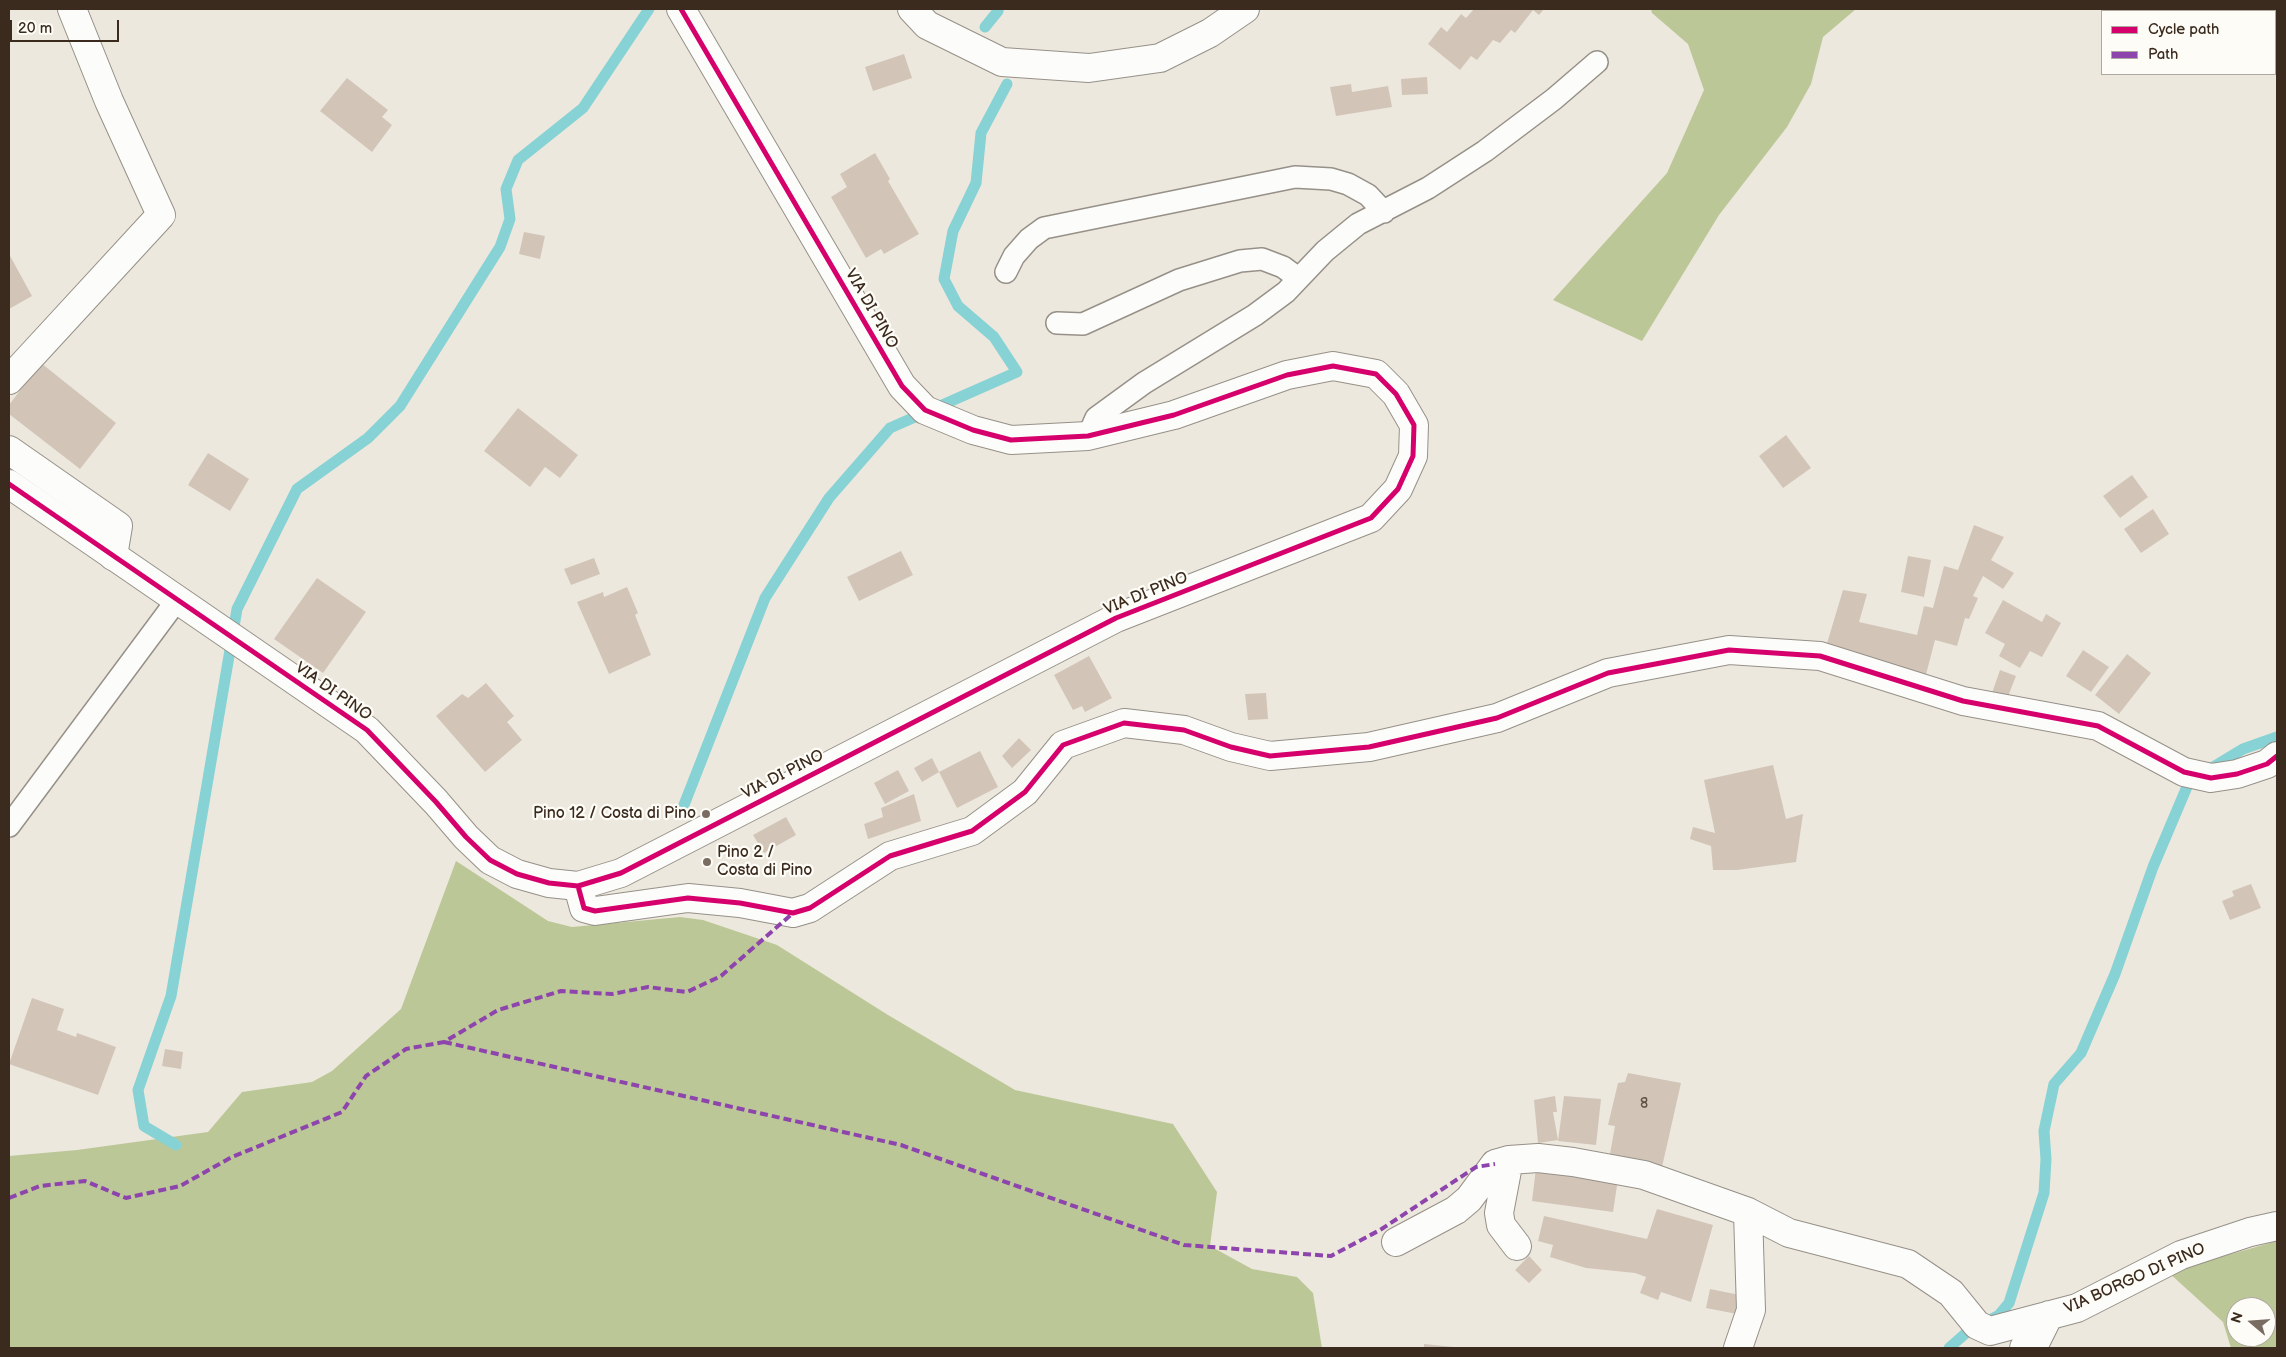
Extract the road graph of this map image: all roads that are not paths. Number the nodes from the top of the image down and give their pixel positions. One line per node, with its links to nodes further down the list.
1 (72, 9): 10 (street)
2 (681, 9): 11 (street, VIA DI PINO)
3 (912, 9): 4 (street)
4 (1245, 9)
5 (1597, 62): 6 (lane)
6 (1384, 212): 7 (lane); 8 (lane)
7 (1006, 272)
8 (1298, 278): 9 (lane); 11 (lane)
9 (1057, 323)
10 (9, 380)
11 (1088, 436): 18 (street, VIA DI PINO)
12 (9, 450): 14 (street)
13 (9, 484): 14 (street, VIA DI PINO)
14 (113, 556): 15 (street, VIA DI PINO)
15 (177, 600): 17 (lane); 18 (street, VIA DI PINO)
16 (2277, 756): 18 (street)
17 (9, 826)
18 (578, 886)
19 (1508, 1160): 20 (street, VIA BORGO DI PINO); 22 (street, VIA BORGO DI PINO); 23 (street)
20 (1748, 1212): 24 (street, VIA BORGO DI PINO); 25 (street)
21 (2277, 1226): 24 (street, VIA BORGO DI PINO)
22 (1396, 1242)
23 (1517, 1246)
24 (2050, 1315): 26 (street, VIA BORGO DI PINO)
25 (1738, 1348)
26 (2024, 1348)

